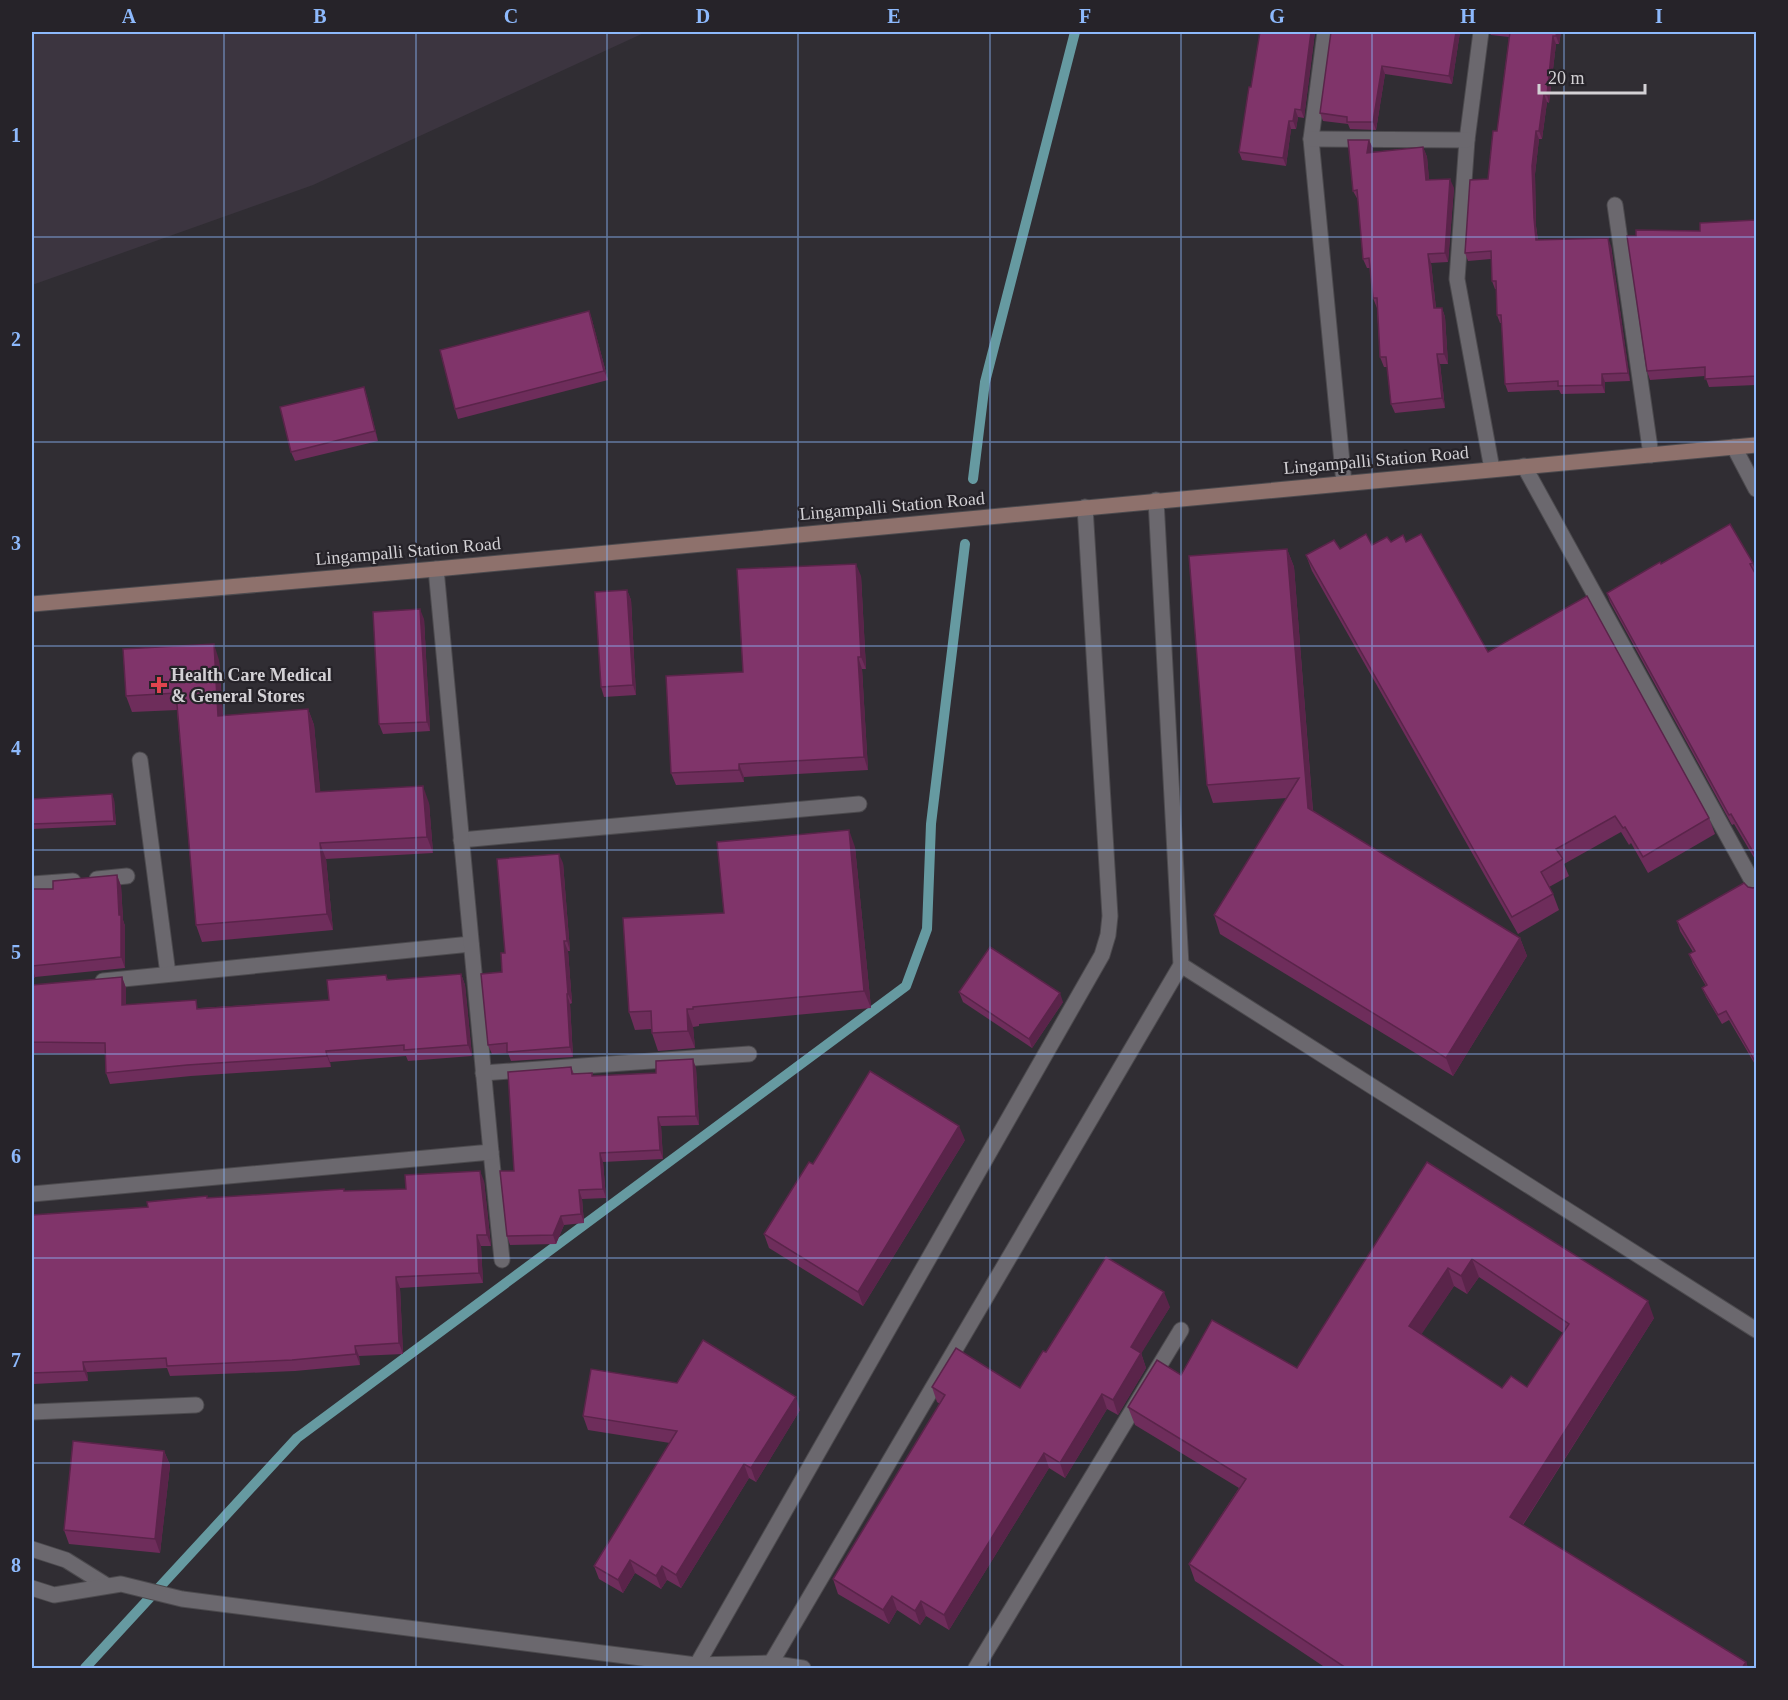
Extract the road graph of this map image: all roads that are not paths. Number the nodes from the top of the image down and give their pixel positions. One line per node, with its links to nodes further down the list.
1 (1325, 32): 3 (street)
2 (1480, 32): 4 (street)
3 (1311, 138): 4 (street); 11 (street)
4 (1467, 140): 10 (street)
5 (1615, 205): 8 (street)
6 (1756, 445): 7 (street, Lingampalli Station Road)
7 (1734, 447): 8 (street, Lingampalli Station Road); 12 (street)
8 (1651, 455): 9 (street, Lingampalli Station Road)
9 (1524, 466): 10 (street, Lingampalli Station Road); 22 (street)
10 (1492, 469): 11 (street, Lingampalli Station Road)
11 (1344, 483): 13 (street, Lingampalli Station Road)
12 (1756, 489)
13 (1156, 500): 14 (street, Lingampalli Station Road); 24 (street)
14 (1085, 507): 15 (street, Lingampalli Station Road); 40 (street)
15 (436, 569): 16 (street, Lingampalli Station Road); 19 (street)
16 (32, 604)
17 (140, 760): 25 (street)
18 (859, 804): 19 (street)
19 (461, 840): 23 (street)
20 (127, 876): 21 (street)
21 (32, 884)
22 (1756, 888)
23 (471, 944): 25 (street); 28 (street)
24 (1180, 965): 33 (street); 39 (street)
25 (168, 974): 26 (street)
26 (92, 982)
27 (749, 1054): 28 (street)
28 (483, 1073): 29 (street)
29 (491, 1152): 30 (street); 31 (street)
30 (32, 1194)
31 (502, 1260)
32 (1181, 1330): 42 (street)
33 (1756, 1330)
34 (196, 1405): 35 (street)
35 (32, 1412)
36 (32, 1549): 37 (street)
37 (113, 1585): 38 (street); 40 (street)
38 (32, 1588)
39 (768, 1666): 40 (street); 41 (street)
40 (696, 1667)
41 (804, 1668)
42 (976, 1668)

